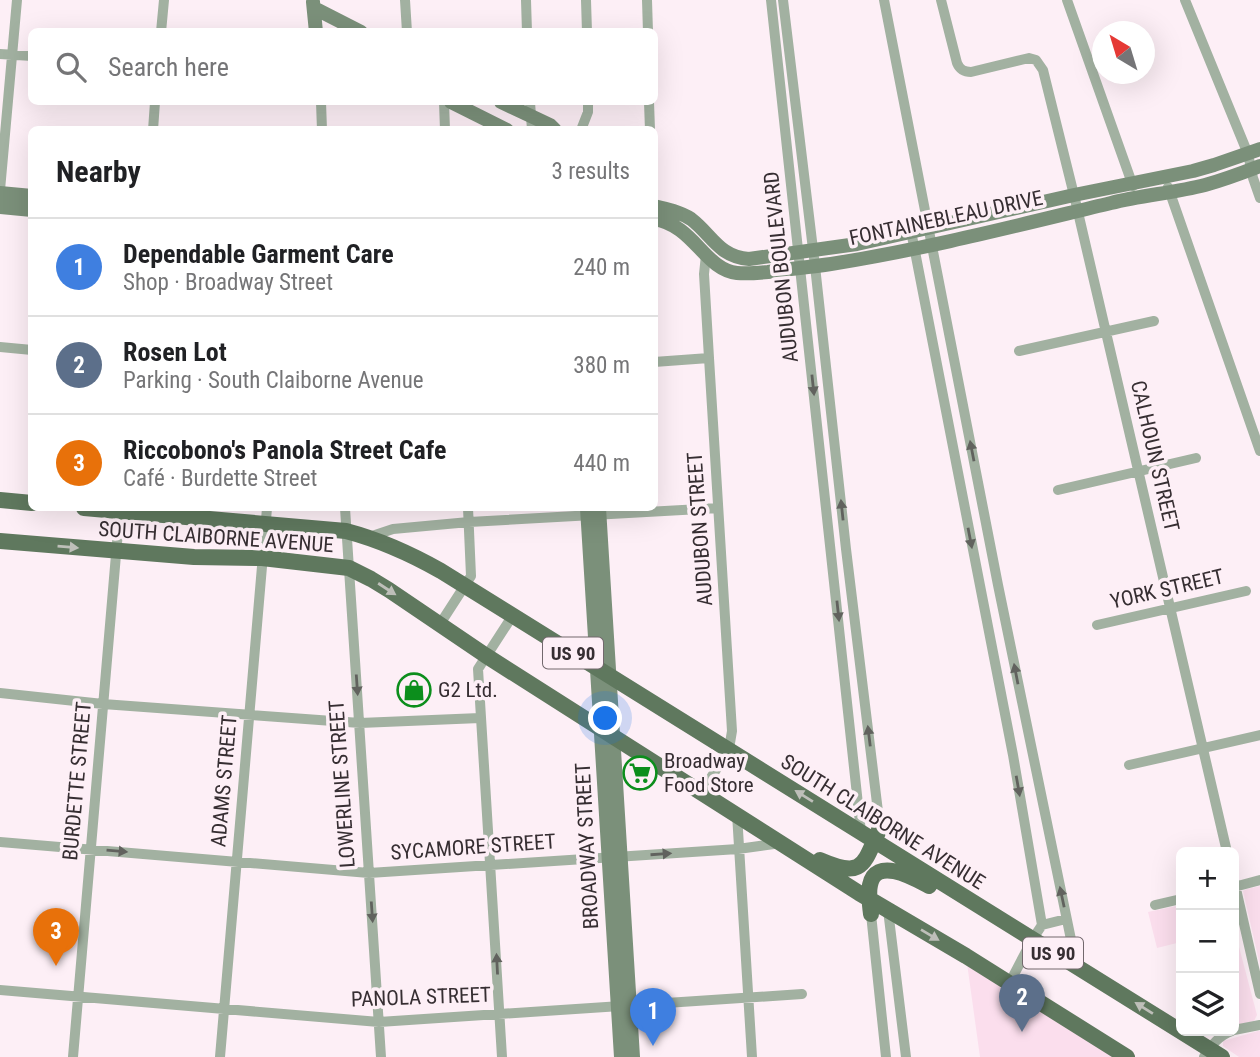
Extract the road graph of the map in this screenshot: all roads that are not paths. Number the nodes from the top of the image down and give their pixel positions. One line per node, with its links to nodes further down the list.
1 (17, 0): 21 (street)
2 (164, 0): 13 (street)
3 (405, 0): 16 (street)
4 (526, 0): 17 (street)
5 (586, 0): 18 (street)
6 (647, 0): 19 (street)
7 (777, 0): 31 (street, AUDUBON BOULEVARD); 32 (street, AUDUBON BOULEVARD)
8 (884, 0): 54 (street)
9 (941, 0): 47 (street, CALHOUN STREET)
10 (1067, 0): 43 (street)
11 (1185, 0): 40 (street)
12 (313, 4): 14 (street); 15 (street)
13 (161, 28)
14 (316, 28)
15 (354, 28)
16 (407, 28)
17 (527, 28)
18 (587, 28)
19 (648, 28)
20 (0, 54): 21 (street)
21 (12, 55): 22 (street); 44 (street)
22 (28, 57)
23 (155, 105): 33 (street)
24 (320, 105): 34 (street)
25 (444, 105): 35 (street)
26 (458, 105): 36 (street)
27 (507, 105): 30 (street)
28 (588, 105): 38 (street)
29 (649, 105): 39 (street)
30 (531, 116): 37 (street)
31 (797, 117): 32 (street); 59 (street, AUDUBON BOULEVARD)
32 (784, 119): 59 (street, AUDUBON BOULEVARD)
33 (153, 126)
34 (322, 126)
35 (445, 126)
36 (499, 126)
37 (551, 126)
38 (583, 126)
39 (650, 126)
40 (1254, 152): 41 (street); 42 (street, FONTAINEBLEAU DRIVE)
41 (1255, 168): 45 (street, FONTAINEBLEAU DRIVE); 48 (street)
42 (1165, 176): 43 (street, FONTAINEBLEAU DRIVE); 45 (street)
43 (1134, 190): 45 (street, FONTAINEBLEAU DRIVE); 47 (street, FONTAINEBLEAU DRIVE); 52 (street, FONTAINEBLEAU DRIVE)
44 (0, 191): 46 (street)
45 (1169, 192): 71 (street)
46 (28, 194)
47 (1074, 195): 52 (street, CALHOUN STREET); 54 (street, FONTAINEBLEAU DRIVE)
48 (1260, 198)
49 (0, 207): 51 (street)
50 (658, 207): 59 (street, FONTAINEBLEAU DRIVE)
51 (28, 210)
52 (1078, 211): 56 (street, FONTAINEBLEAU DRIVE); 61 (street, CALHOUN STREET)
53 (658, 220): 58 (street, FONTAINEBLEAU DRIVE)
54 (928, 228): 55 (street, FONTAINEBLEAU DRIVE); 56 (street)
55 (911, 232): 57 (street); 59 (street, FONTAINEBLEAU DRIVE)
56 (932, 245): 57 (street, FONTAINEBLEAU DRIVE); 69 (street)
57 (914, 248): 59 (street, FONTAINEBLEAU DRIVE); 70 (street)
58 (706, 255): 59 (street, FONTAINEBLEAU DRIVE); 65 (street, AUDUBON STREET)
59 (807, 260): 67 (street, AUDUBON BOULEVARD); 68 (street, AUDUBON BOULEVARD, one-way to 68)
60 (1154, 321): 61 (street)
61 (1107, 332): 64 (street); 73 (street, CALHOUN STREET)
62 (0, 347): 63 (street)
63 (28, 350)
64 (1019, 351)
65 (709, 358): 66 (street); 77 (street, AUDUBON STREET)
66 (658, 362)
67 (831, 408): 68 (street); 89 (street, AUDUBON BOULEVARD, one-way to 67)
68 (816, 410): 90 (street, AUDUBON BOULEVARD)
69 (966, 419): 70 (street); 94 (street, one-way to 69)
70 (948, 423): 96 (street, one-way to 96)
71 (1260, 451)
72 (1196, 458): 73 (street)
73 (1139, 471): 74 (street); 98 (street, CALHOUN STREET)
74 (1058, 490)
75 (0, 500): 76 (main road)
76 (28, 503)
77 (718, 508): 78 (street); 114 (street, AUDUBON STREET)
78 (658, 509)
79 (120, 511): 91 (street, BURDETTE STREET)
80 (162, 511): 84 (main road, SOUTH CLAIBORNE AVENUE / US 90)
81 (345, 511): 86 (street, LOWERLINE STREET)
82 (468, 511): 85 (street)
83 (593, 511): 85 (street); 103 (street, BROADWAY STREET)
84 (266, 516): 86 (main road, SOUTH CLAIBORNE AVENUE / US 90); 92 (street, ADAMS STREET)
85 (469, 522): 87 (street); 95 (street)
86 (346, 531): 87 (main road, SOUTH CLAIBORNE AVENUE / US 90); 93 (street, LOWERLINE STREET)
87 (369, 537): 95 (main road, SOUTH CLAIBORNE AVENUE / US 90)
88 (0, 541): 91 (main road, SOUTH CLAIBORNE AVENUE / US 90, one-way to 91)
89 (846, 549): 90 (street); 105 (street, AUDUBON BOULEVARD)
90 (831, 550): 106 (street, AUDUBON BOULEVARD, one-way to 106)
91 (116, 551): 92 (main road, SOUTH CLAIBORNE AVENUE / US 90); 107 (street, BURDETTE STREET)
92 (262, 558): 93 (main road, SOUTH CLAIBORNE AVENUE / US 90); 108 (street, ADAMS STREET)
93 (349, 568): 100 (main road, SOUTH CLAIBORNE AVENUE / US 90, one-way to 100); 110 (street, LOWERLINE STREET, one-way to 110)
94 (998, 585): 96 (street); 115 (street, one-way to 94)
95 (465, 586): 99 (main road, SOUTH CLAIBORNE AVENUE / US 90); 100 (street)
96 (980, 589): 116 (street)
97 (1246, 591): 98 (street, YORK STREET)
98 (1170, 608): 101 (street, YORK STREET); 113 (street, CALHOUN STREET)
99 (513, 615): 102 (street); 103 (main road, SOUTH CLAIBORNE AVENUE / US 90)
100 (440, 624): 102 (main road, SOUTH CLAIBORNE AVENUE / US 90)
101 (1097, 625)
102 (485, 655): 109 (street); 111 (main road, SOUTH CLAIBORNE AVENUE / US 90)
103 (603, 671): 111 (street, BROADWAY STREET); 114 (main road, SOUTH CLAIBORNE AVENUE / US 90)
104 (0, 693): 107 (street)
105 (863, 693): 106 (street); 121 (street, AUDUBON BOULEVARD, one-way to 105)
106 (847, 695): 121 (street, AUDUBON BOULEVARD)
107 (103, 704): 108 (street); 125 (street, BURDETTE STREET)
108 (248, 716): 110 (street); 128 (street, ADAMS STREET)
109 (480, 718): 110 (street); 129 (street)
110 (360, 723): 130 (street, LOWERLINE STREET)
111 (607, 732): 118 (main road, SOUTH CLAIBORNE AVENUE / US 90); 127 (street, BROADWAY STREET)
112 (1260, 735): 113 (street)
113 (1203, 748): 117 (street); 124 (street, CALHOUN STREET)
114 (729, 749): 118 (street, AUDUBON STREET); 121 (main road, SOUTH CLAIBORNE AVENUE / US 90, one-way to 114)
115 (1032, 751): 116 (street); 138 (street, one-way to 115)
116 (1013, 755): 140 (street, one-way to 140)
117 (1129, 765)
118 (702, 792): 119 (main road, SOUTH CLAIBORNE AVENUE / US 90)
119 (737, 814): 120 (main road, SOUTH CLAIBORNE AVENUE / US 90); 126 (street)
120 (761, 830): 121 (main road); 123 (main road, SOUTH CLAIBORNE AVENUE / US 90)
121 (872, 834): 139 (main road, SOUTH CLAIBORNE AVENUE / US 90)
122 (0, 842): 125 (street, SYCAMORE STREET)
123 (781, 843): 126 (street, SYCAMORE STREET); 136 (main road, SOUTH CLAIBORNE AVENUE / US 90)
124 (1226, 847)
125 (90, 849): 128 (street, SYCAMORE STREET, one-way to 128); 147 (street, BURDETTE STREET)
126 (738, 849): 127 (street, SYCAMORE STREET, one-way to 126); 148 (street)
127 (615, 857): 129 (street, SYCAMORE STREET); 149 (street, BROADWAY STREET)
128 (236, 863): 130 (street, SYCAMORE STREET); 150 (street, ADAMS STREET)
129 (491, 866): 130 (street, SYCAMORE STREET); 151 (street, one-way to 129)
130 (369, 873): 152 (street, LOWERLINE STREET, one-way to 152)
131 (1260, 880): 132 (street)
132 (1239, 883)
133 (1176, 900): 134 (street)
134 (1155, 905)
135 (1239, 905): 145 (street)
136 (870, 907): 137 (main road, SOUTH CLAIBORNE AVENUE / US 90); 139 (main road); 164 (street)
137 (889, 918): 143 (main road, SOUTH CLAIBORNE AVENUE / US 90, one-way to 143); 165 (street)
138 (1066, 919): 140 (street); 142 (street)
139 (1001, 920): 141 (main road, SOUTH CLAIBORNE AVENUE / US 90)
140 (1042, 925): 141 (street)
141 (1032, 940): 142 (main road, SOUTH CLAIBORNE AVENUE / US 90); 143 (street)
142 (1069, 962): 156 (main road, SOUTH CLAIBORNE AVENUE / US 90, one-way to 142)
143 (1010, 984): 166 (main road, SOUTH CLAIBORNE AVENUE / US 90)
144 (0, 990): 147 (street, PANOLA STREET)
145 (1260, 994)
146 (802, 995): 148 (street, PANOLA STREET)
147 (78, 996): 150 (street, PANOLA STREET); 157 (street, BURDETTE STREET)
148 (748, 999): 149 (street, PANOLA STREET); 163 (street)
149 (624, 1006): 151 (street, PANOLA STREET); 161 (street, BROADWAY STREET); 162 (street, BROADWAY STREET)
150 (224, 1009): 152 (street, PANOLA STREET); 158 (street, ADAMS STREET)
151 (500, 1014): 152 (street, PANOLA STREET); 160 (street)
152 (379, 1021): 159 (street, LOWERLINE STREET)
153 (1260, 1025): 154 (street)
154 (1239, 1029)
155 (1221, 1036): 156 (street)
156 (1212, 1054)
157 (73, 1057)
158 (220, 1057)
159 (381, 1057)
160 (502, 1057)
161 (621, 1057)
162 (633, 1057)
163 (752, 1057)
164 (887, 1057)
165 (906, 1057)
166 (1128, 1057)

